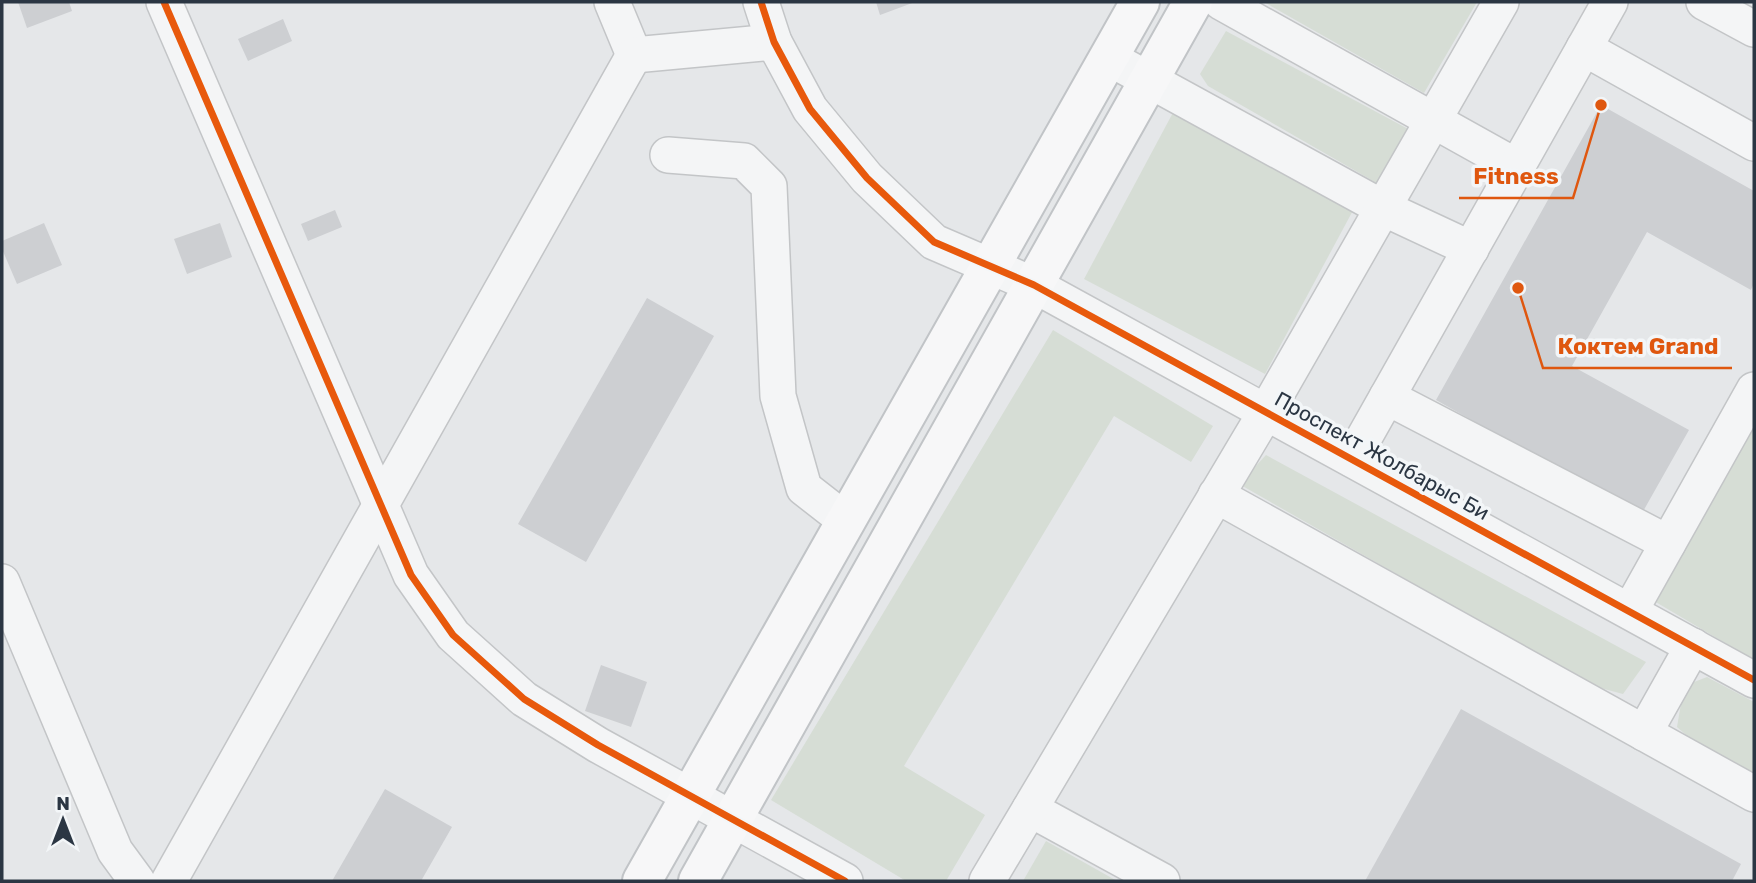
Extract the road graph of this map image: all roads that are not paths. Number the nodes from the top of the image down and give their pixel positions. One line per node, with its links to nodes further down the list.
1 (164, 2): 29 (street)
2 (612, 2): 13 (street)
3 (761, 2): 11 (street, Проспект Жолбарыс Би)
4 (1140, 2): 14 (main road)
5 (1194, 2): 15 (main road)
6 (1221, 2): 16 (street)
7 (1501, 2): 16 (street)
8 (1610, 2): 12 (street)
9 (1704, 2): 10 (street)
10 (1754, 29)
11 (774, 43): 13 (street); 22 (street, Проспект Жолбарыс Би)
12 (1584, 48): 17 (street); 19 (street)
13 (634, 55): 29 (street)
14 (1109, 58): 15 (street); 22 (main road)
15 (1150, 79): 20 (street); 23 (main road)
16 (1433, 121): 19 (street); 20 (street)
17 (1754, 143)
18 (668, 155): 30 (street)
19 (1517, 167): 21 (street)
20 (1383, 208): 21 (street); 26 (street)
21 (1471, 248): 25 (street)
22 (991, 265): 23 (street, Проспект Жолбарыс Би); 30 (main road)
23 (1034, 285): 26 (street, Проспект Жолбарыс Би); 40 (main road)
24 (1754, 390): 31 (street)
25 (1387, 397): 27 (street); 31 (street)
26 (1266, 412): 27 (street, Проспект Жолбарыс Би); 28 (street)
27 (1352, 459): 33 (street, Проспект Жолбарыс Би)
28 (1216, 495): 36 (street); 39 (street)
29 (381, 506): 38 (street); 42 (street)
30 (845, 520): 38 (main road)
31 (1668, 543): 33 (street)
32 (2, 582): 41 (street)
33 (1630, 611): 34 (street, Проспект Жолбарыс Би)
34 (1693, 646): 35 (street, Проспект Жолбарыс Би); 36 (street)
35 (1754, 680)
36 (1644, 733): 37 (street)
37 (1754, 794)
38 (691, 795): 40 (street); 43 (main road)
39 (1030, 809): 46 (street); 47 (street)
40 (733, 819): 44 (main road); 45 (street)
41 (137, 881)
42 (169, 881)
43 (642, 881)
44 (698, 881)
45 (845, 881)
46 (987, 881)
47 (1162, 881)

